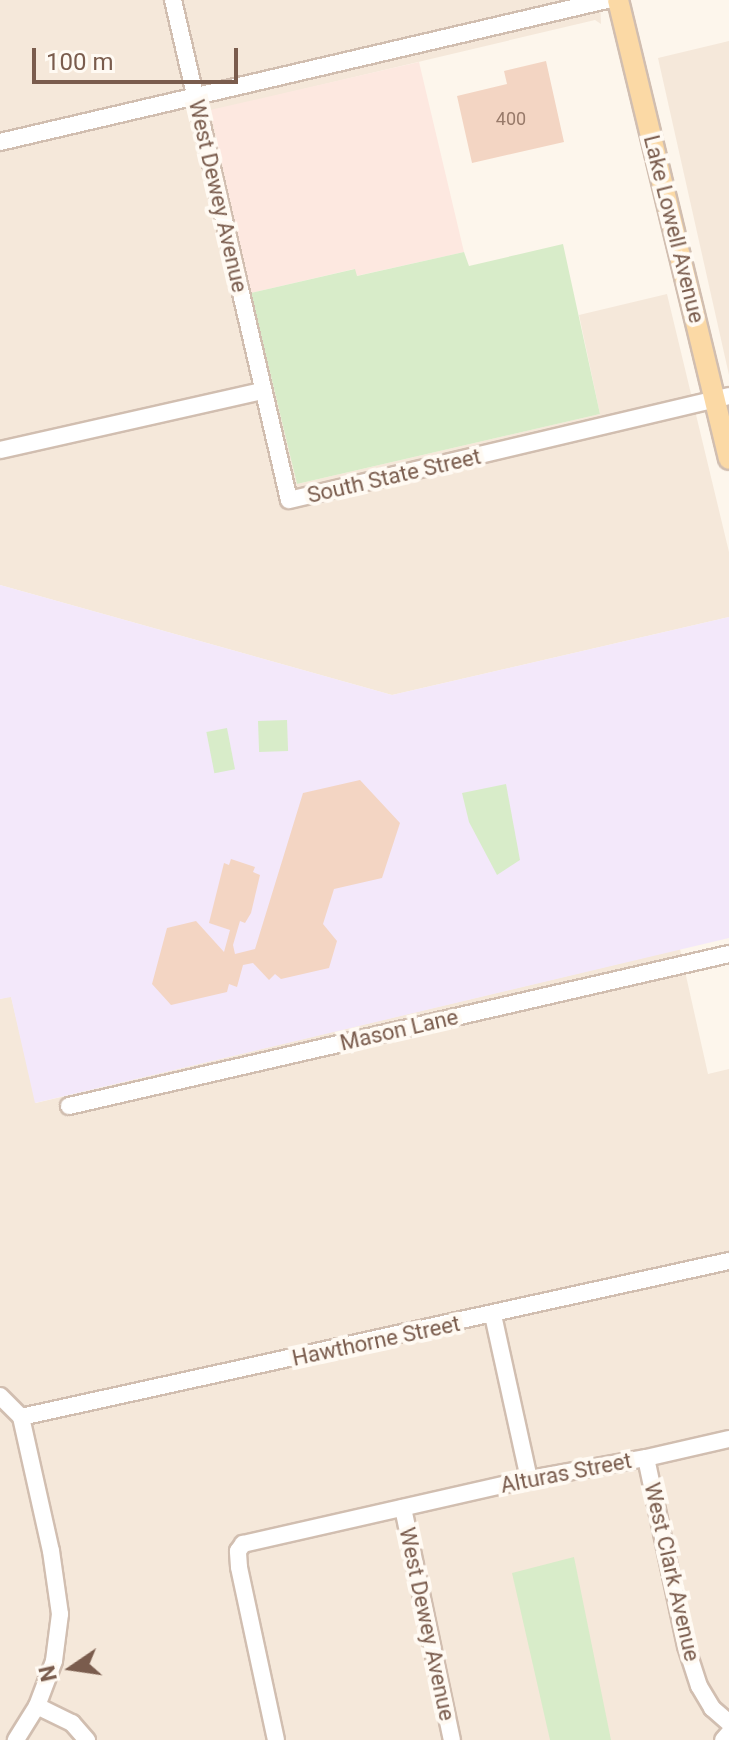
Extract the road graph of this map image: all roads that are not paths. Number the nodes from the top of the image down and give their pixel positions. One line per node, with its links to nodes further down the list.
1 (173, 0): 4 (street, West Dewey Avenue)
2 (607, 0): 4 (street)
3 (618, 0): 7 (main road, Lake Lowell Avenue)
4 (195, 96): 5 (street); 6 (street, West Dewey Avenue)
5 (0, 142)
6 (262, 391): 7 (street, South State Street); 8 (street)
7 (722, 397): 9 (main road, Lake Lowell Avenue)
8 (0, 450)
9 (729, 459)
10 (729, 954): 11 (street, Mason Lane)
11 (69, 1106)
12 (729, 1261): 13 (street, Hawthorne Street)
13 (493, 1315): 15 (street, Hawthorne Street); 18 (street)
14 (0, 1396): 15 (street)
15 (21, 1417): 20 (street)
16 (729, 1439): 17 (street, Alturas Street)
17 (646, 1458): 18 (street, Alturas Street); 21 (street, West Clark Avenue)
18 (529, 1479): 19 (street, Alturas Street)
19 (403, 1508): 25 (street, Alturas Street); 26 (street, West Dewey Avenue)
20 (37, 1706): 23 (street); 24 (street)
21 (729, 1723)
22 (729, 1733): 27 (street)
23 (16, 1740)
24 (87, 1740)
25 (276, 1740)
26 (452, 1740)
27 (723, 1740)

